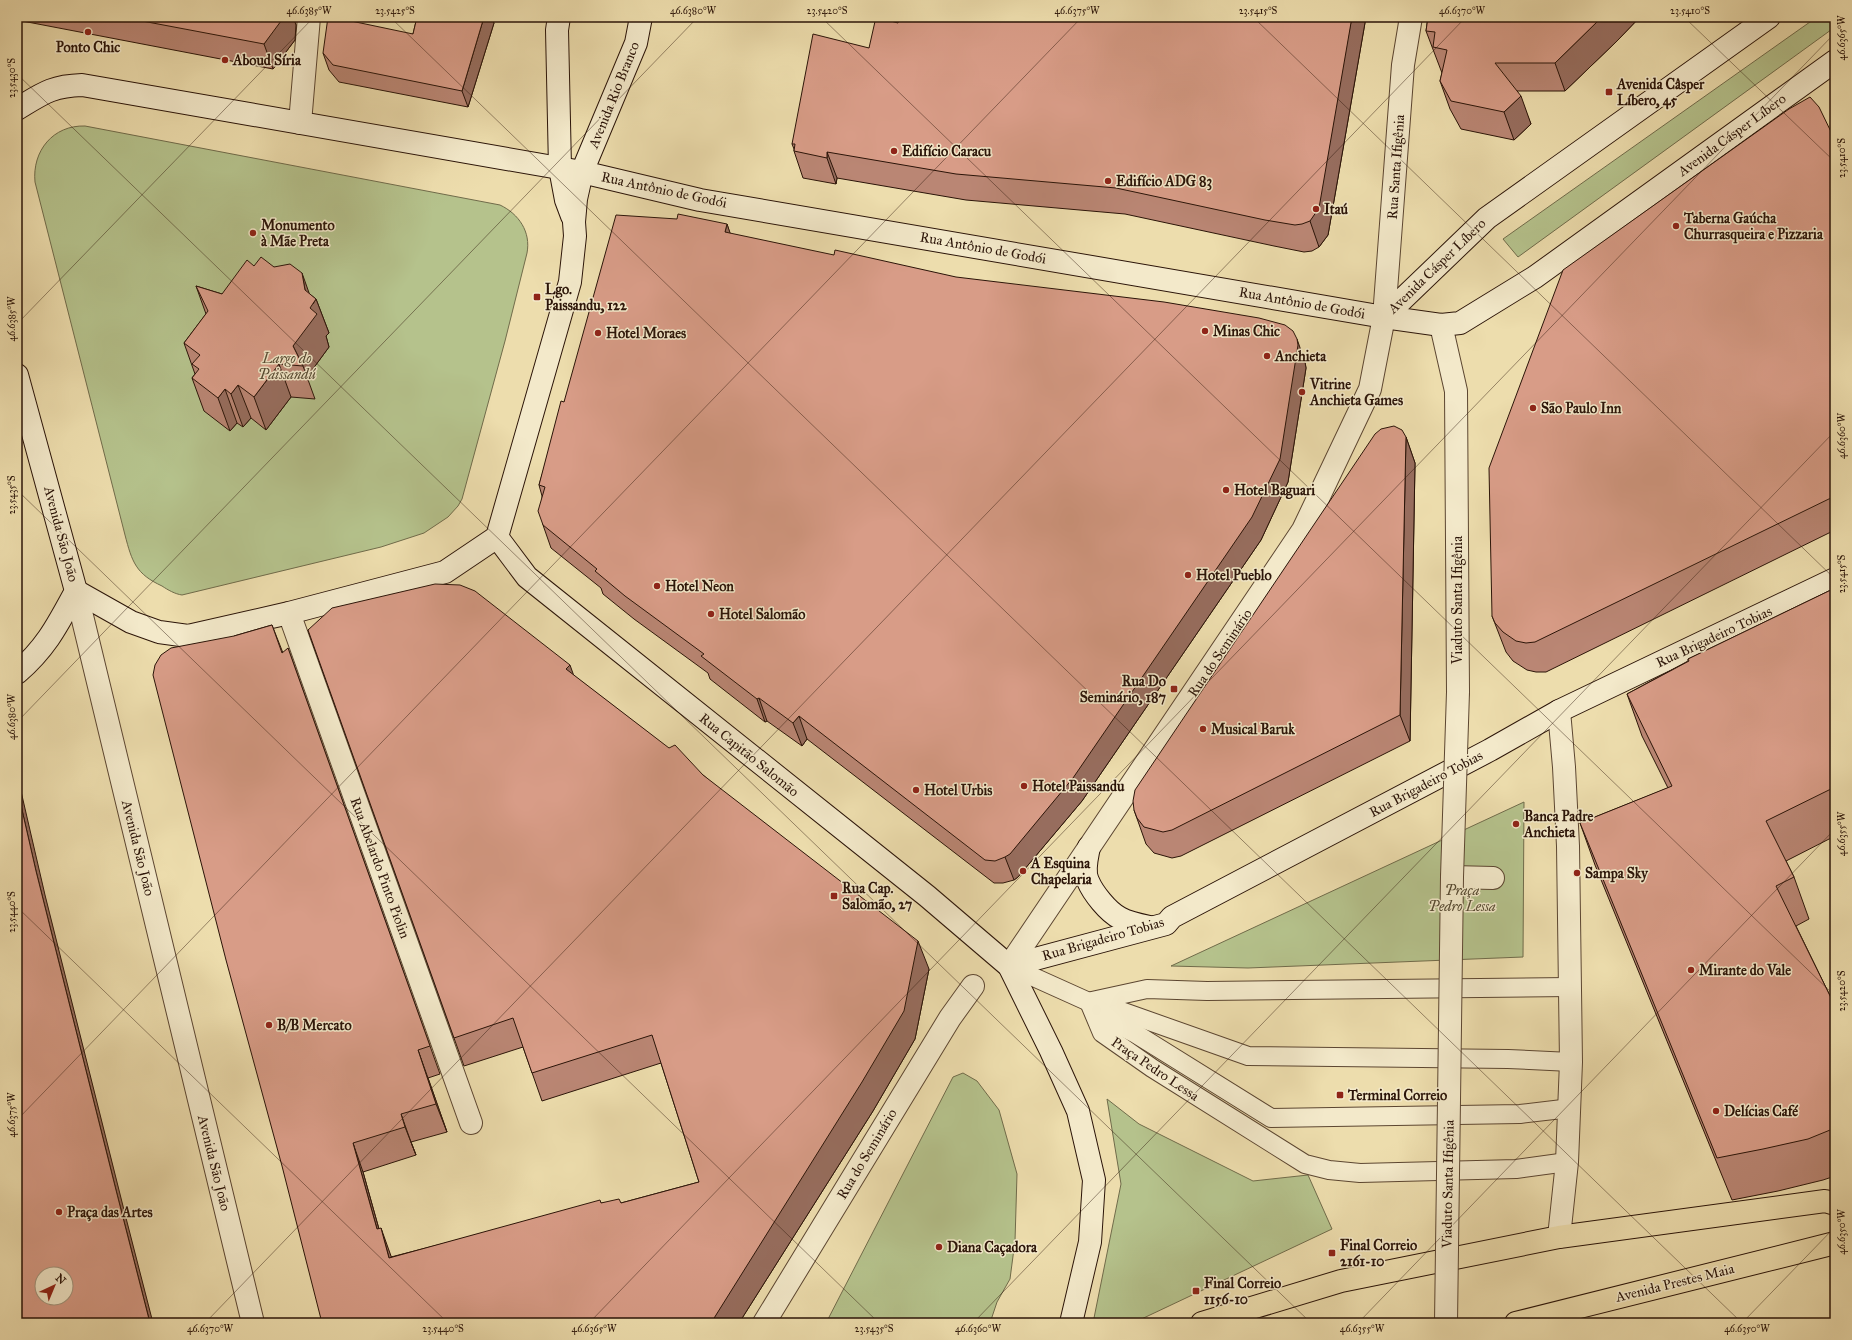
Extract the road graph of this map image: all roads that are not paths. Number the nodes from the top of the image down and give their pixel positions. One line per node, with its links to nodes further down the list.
1 (310, 17): 8 (street)
2 (559, 17): 9 (street)
3 (641, 17): 10 (street, Avenida Rio Branco)
4 (1411, 17): 12 (street, Rua Santa Ifigênia)
5 (1769, 17): 12 (street, Avenida Cásper Líbero)
6 (1834, 63): 13 (street, Avenida Cásper Líbero)
7 (17, 109): 8 (street)
8 (300, 123): 9 (street)
9 (560, 168): 10 (street); 11 (street)
10 (582, 172): 11 (street); 12 (street, Rua Antônio de Godói)
11 (574, 222): 15 (street)
12 (1384, 317): 13 (street, Avenida Cásper Líbero); 21 (street, Rua do Seminário)
13 (1441, 325): 22 (street, Viaduto Santa Ifigênia, bridge)
14 (17, 375): 17 (street, Avenida São João)
15 (497, 537): 18 (street); 25 (street, Rua Capitão Salomão)
16 (1835, 579): 20 (street, Rua Brigadeiro Tobias)
17 (76, 591): 18 (street); 19 (street); 36 (street, Avenida São João)
18 (289, 613): 31 (street, Rua Abelardo Pinto Piolin)
19 (17, 673)
20 (1559, 711): 24 (street, Rua Brigadeiro Tobias); 27 (street)
21 (1088, 847): 24 (street); 25 (street, Rua do Seminário)
22 (1452, 877): 23 (street); 40 (street, Viaduto Santa Ifigênia, bridge)
23 (1493, 878)
24 (1151, 927): 25 (street, Rua Brigadeiro Tobias)
25 (1008, 966): 28 (lane); 38 (street)
26 (973, 986): 37 (street, Rua do Seminário)
27 (1570, 987): 28 (lane); 29 (street)
28 (1089, 1002): 29 (lane); 30 (lane); 32 (lane, Praça Pedro Lessa)
29 (1571, 1062): 30 (street)
30 (1571, 1108): 32 (street)
31 (471, 1123)
32 (1567, 1162): 34 (street)
33 (1835, 1204): 34 (highway)
34 (1559, 1237): 39 (highway)
35 (1835, 1243): 41 (highway, Avenida Prestes Maia)
36 (253, 1323)
37 (764, 1323)
38 (1071, 1323)
39 (1202, 1323)
40 (1446, 1323)
41 (1516, 1323)

